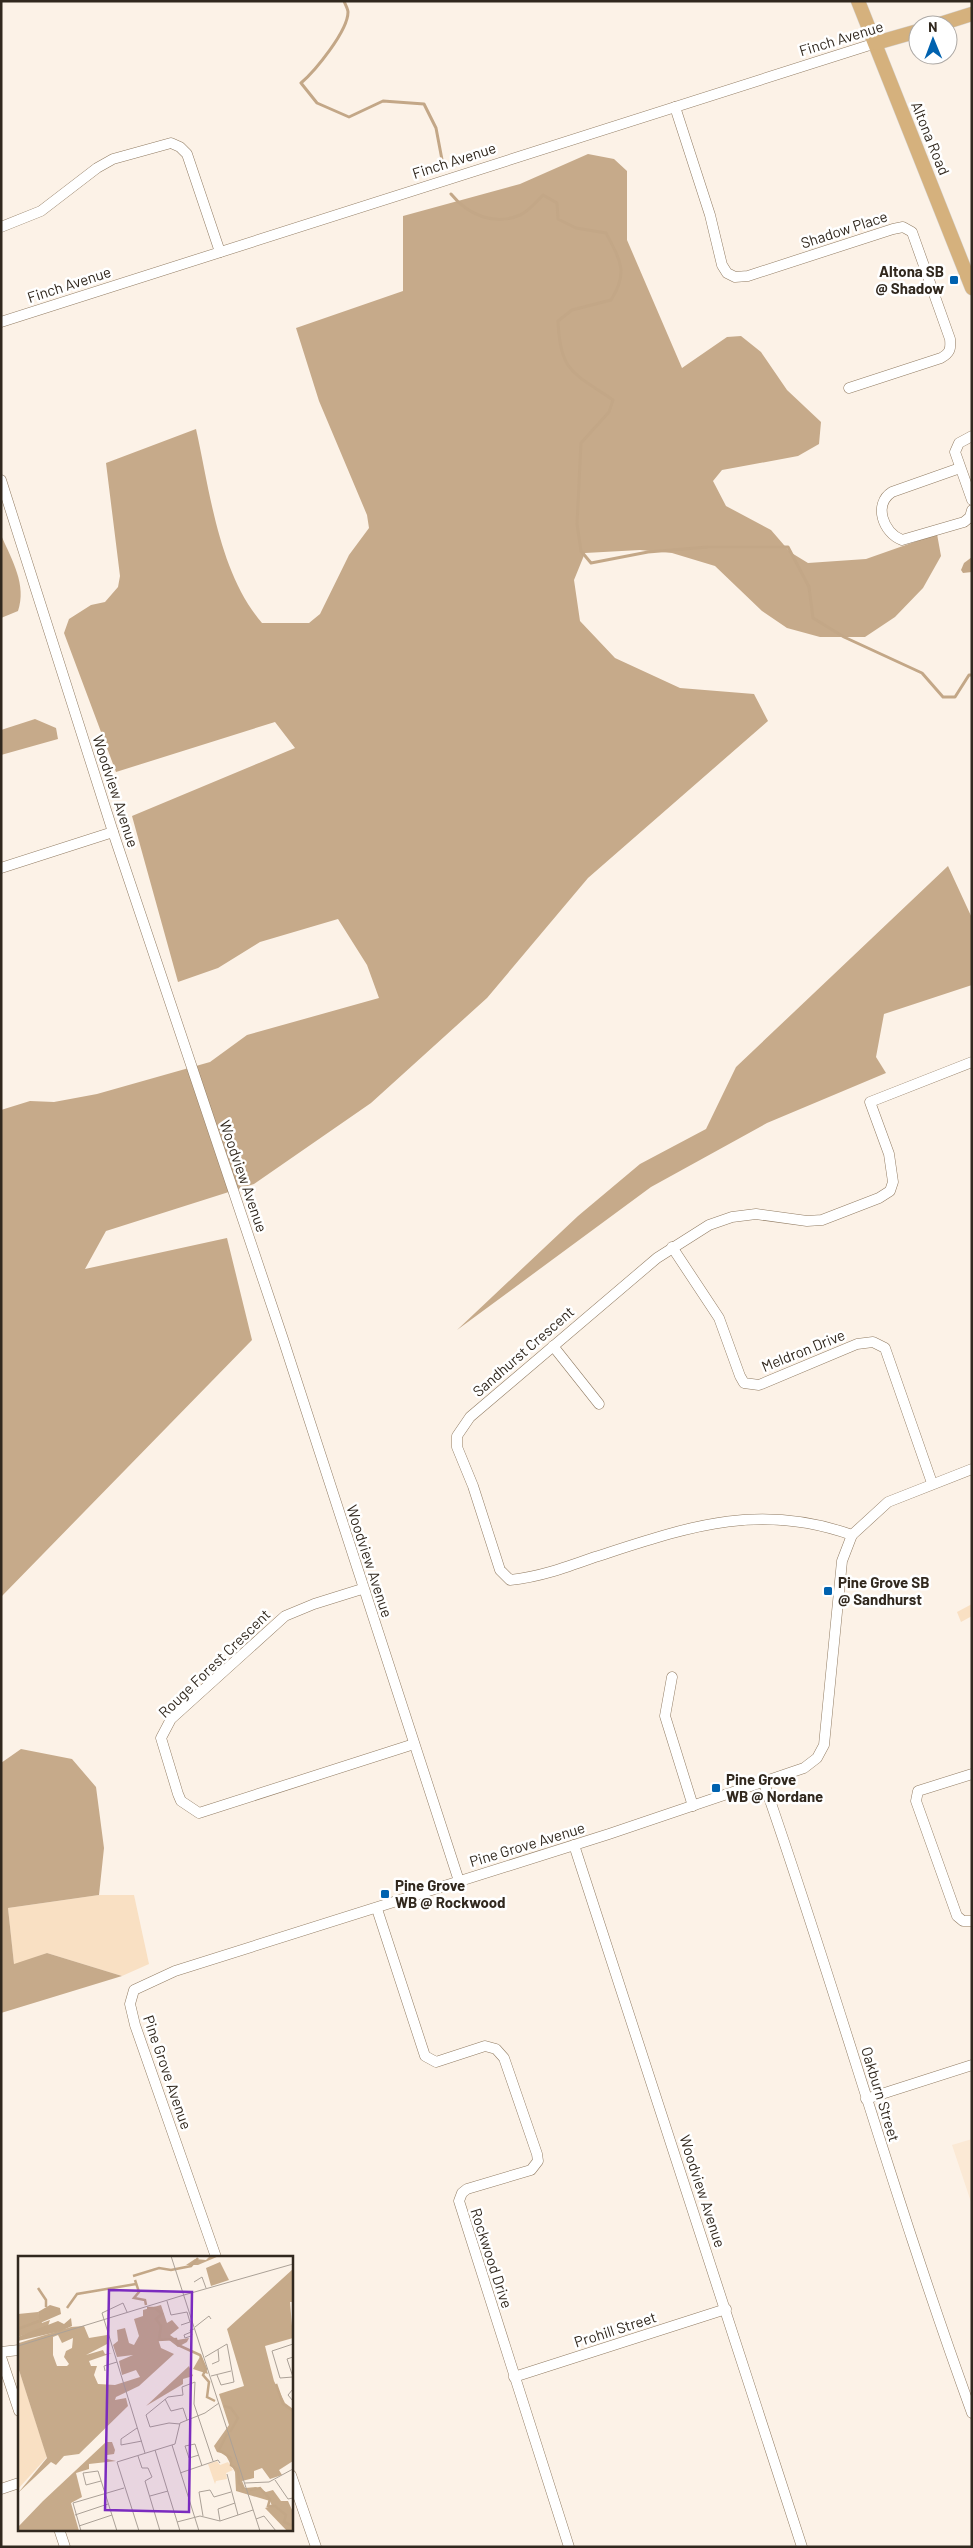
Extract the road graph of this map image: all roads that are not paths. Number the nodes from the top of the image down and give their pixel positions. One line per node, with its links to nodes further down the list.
1 (858, 1): 5 (main road, Altona Road)
2 (972, 14): 3 (main road)
3 (958, 18)
4 (908, 34): 5 (main road, Finch Avenue)
5 (876, 43): 6 (street, Finch Avenue); 9 (main road, Altona Road)
6 (675, 107): 8 (street, Finch Avenue); 11 (street, Shadow Place)
7 (1, 227): 8 (street)
8 (220, 252): 10 (street, Finch Avenue)
9 (972, 288)
10 (1, 322)
11 (849, 388)
12 (972, 436): 13 (street)
13 (960, 468): 15 (street); 16 (street)
14 (1, 480): 17 (street, Woodview Avenue)
15 (972, 500)
16 (972, 510)
17 (113, 832): 18 (street); 26 (street, Woodview Avenue)
18 (1, 868)
19 (972, 1062): 20 (street, Sandhurst Crescent)
20 (672, 1247): 21 (street, Sandhurst Crescent); 24 (street, Meldron Drive)
21 (553, 1346): 22 (street); 25 (street, Sandhurst Crescent)
22 (599, 1404)
23 (972, 1469): 24 (street, Pine Grove Avenue)
24 (932, 1483): 25 (street, Pine Grove Avenue)
25 (852, 1535): 30 (street, Pine Grove Avenue)
26 (362, 1589): 28 (street, Woodview Avenue); 28 (street, Rouge Forest Crescent)
27 (672, 1677): 31 (street)
28 (414, 1744): 33 (street, Woodview Avenue)
29 (972, 1774): 35 (street)
30 (764, 1783): 31 (street, Pine Grove Avenue); 37 (street, Oakburn Street)
31 (693, 1806): 32 (street, Pine Grove Avenue)
32 (574, 1845): 33 (street, Pine Grove Avenue); 39 (street, Woodview Avenue)
33 (459, 1881): 34 (street, Pine Grove Avenue)
34 (377, 1909): 38 (street, Pine Grove Avenue); 43 (street, Rockwood Drive)
35 (972, 1921)
36 (972, 2064): 37 (street)
37 (866, 2099): 45 (street, Oakburn Street)
38 (216, 2256)
39 (726, 2309): 43 (street, Prohill Street); 53 (street, Woodview Avenue)
40 (18, 2350): 41 (street)
41 (1, 2352)
42 (1, 2357): 44 (street)
43 (514, 2377): 52 (street, Rockwood Drive)
44 (18, 2408)
45 (972, 2413)
46 (292, 2478): 51 (street)
47 (18, 2483): 48 (street)
48 (1, 2489)
49 (59, 2530): 50 (street)
50 (65, 2547)
51 (316, 2547)
52 (569, 2547)
53 (802, 2547)

